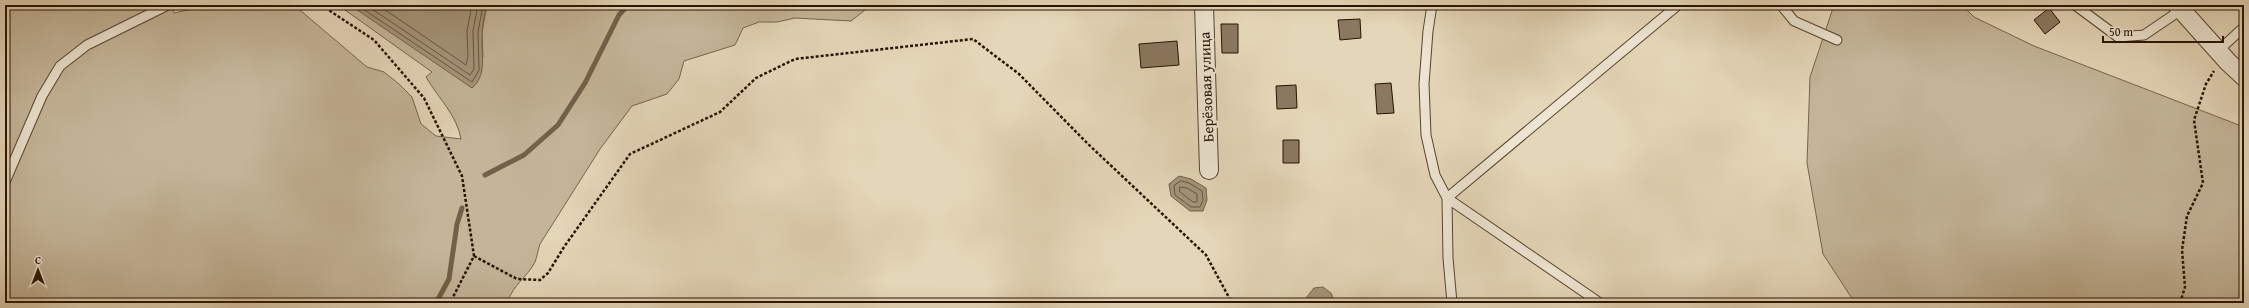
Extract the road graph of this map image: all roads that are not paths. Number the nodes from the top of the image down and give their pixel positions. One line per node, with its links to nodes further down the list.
1 (168, 5): 13 (lane)
2 (1204, 5): 12 (street, Берёзовая улица)
3 (1432, 5): 14 (lane)
4 (1678, 5): 14 (lane)
5 (1781, 5): 9 (lane)
6 (2075, 5): 7 (lane)
7 (2179, 7): 10 (street)
8 (2244, 27): 10 (lane)
9 (1837, 40)
10 (2220, 54): 11 (street)
11 (2244, 77)
12 (1209, 170)
13 (5, 182)
14 (1448, 198): 15 (lane); 16 (lane)
15 (1452, 303)
16 (1600, 303)

